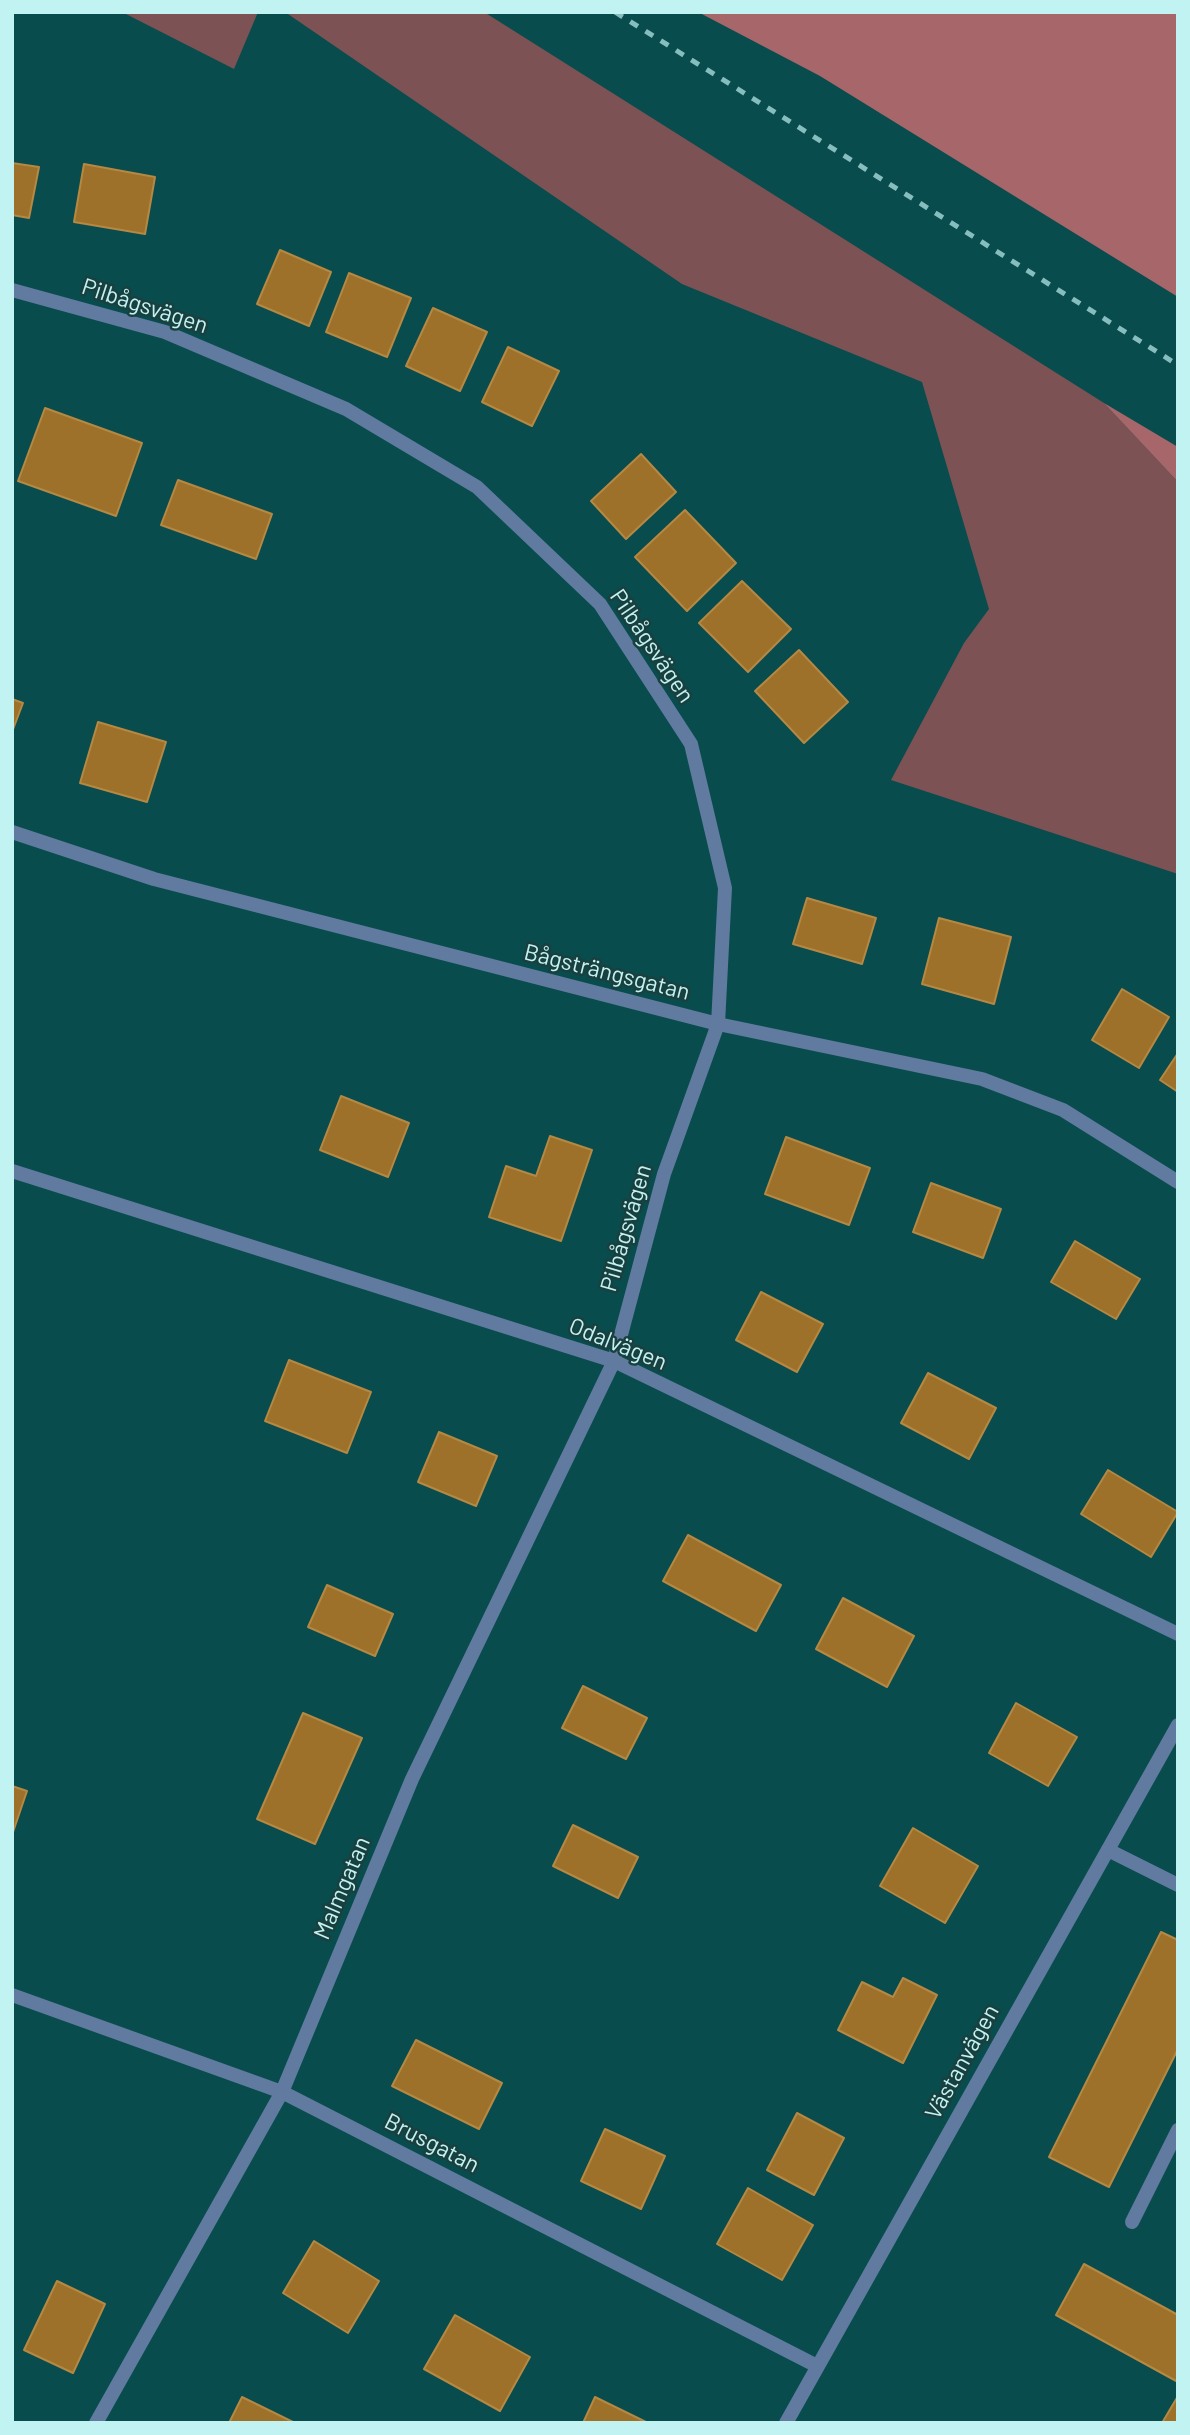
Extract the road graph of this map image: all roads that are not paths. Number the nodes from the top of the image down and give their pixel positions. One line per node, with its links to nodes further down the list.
1 (12, 290): 3 (street, Pilbågsvägen)
2 (12, 832): 3 (street, Bågsträngsgatan)
3 (718, 1024): 5 (street, Bågsträngsgatan); 6 (street, Pilbågsvägen)
4 (12, 1171): 6 (street, Odalvägen)
5 (1178, 1182)
6 (614, 1361): 7 (street, Odalvägen); 12 (street, Malmgatan)
7 (1178, 1634)
8 (1178, 1725): 9 (street, Västanvägen)
9 (1108, 1850): 10 (street); 15 (street, Västanvägen)
10 (1178, 1885)
11 (12, 1995): 12 (street, Brusgatan)
12 (282, 2092): 15 (street, Brusgatan); 16 (street, Malmgatan)
13 (1178, 2130): 14 (street)
14 (1132, 2222)
15 (817, 2366): 17 (street, Västanvägen)
16 (96, 2423)
17 (786, 2423)

